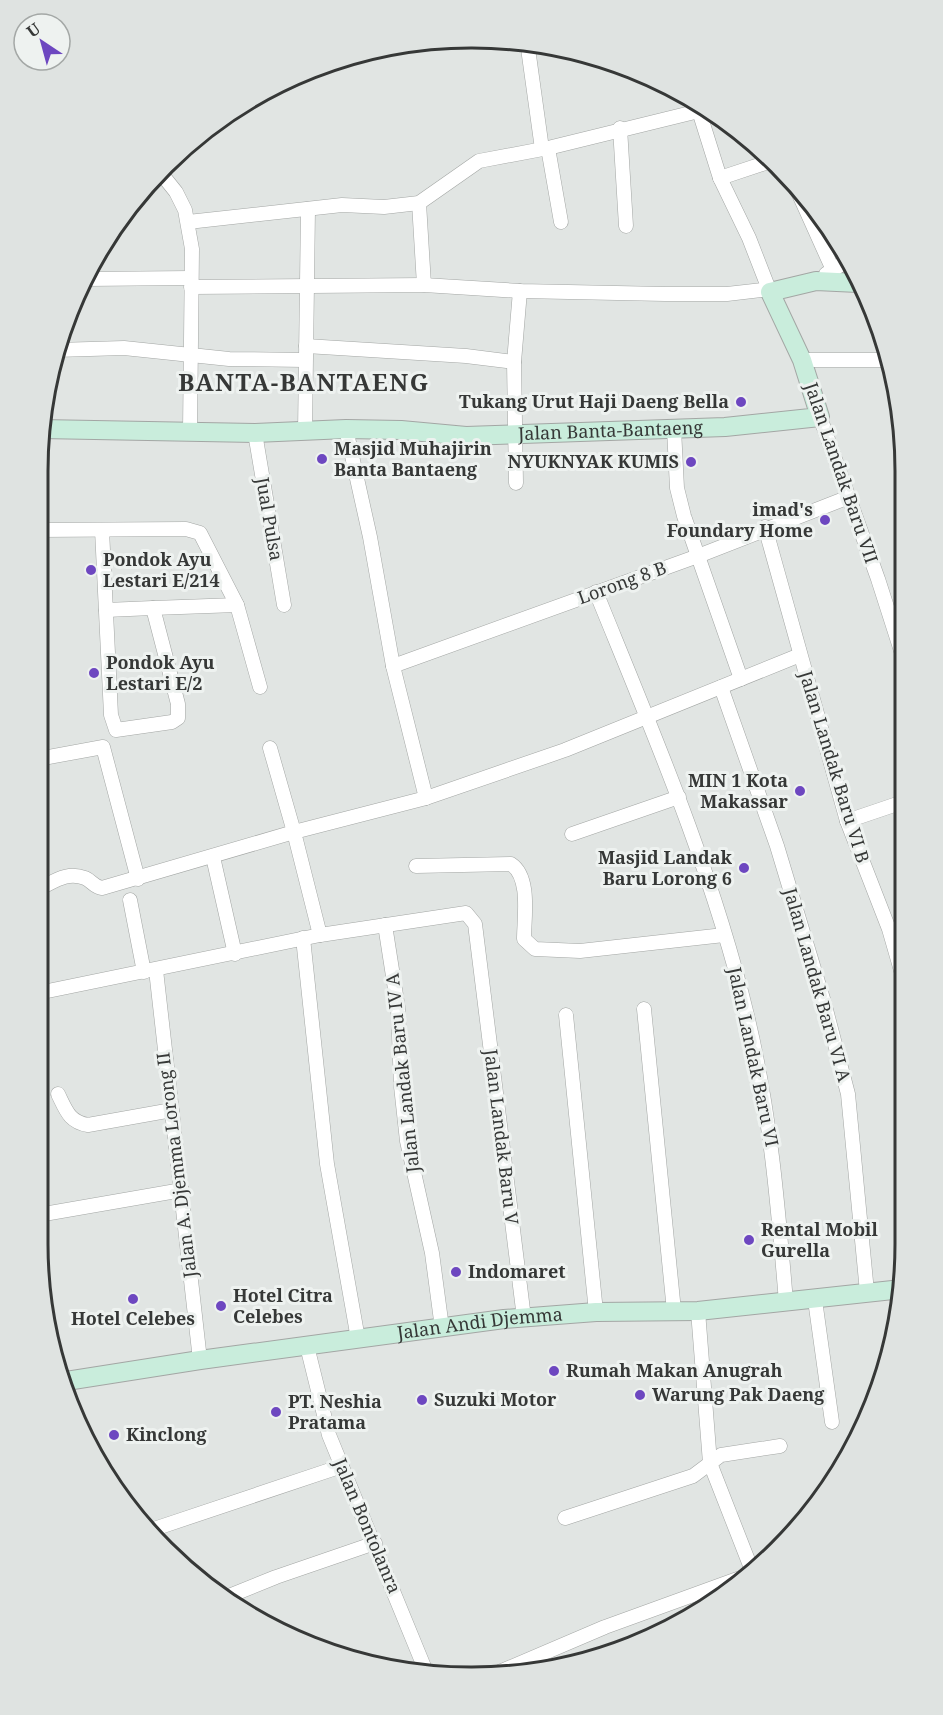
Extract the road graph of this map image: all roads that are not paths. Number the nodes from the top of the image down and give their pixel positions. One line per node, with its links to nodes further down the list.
1 (528, 52): 5 (street)
2 (695, 112): 4 (street)
3 (705, 118): 7 (street)
4 (620, 128): 5 (street); 14 (street)
5 (545, 149): 9 (street); 13 (street)
6 (762, 164): 7 (street)
7 (720, 178): 23 (street)
8 (165, 179): 12 (street)
9 (419, 203): 10 (street); 21 (street)
10 (308, 209): 12 (street); 22 (street)
11 (807, 214): 16 (street)
12 (188, 222): 19 (street)
13 (561, 222)
14 (626, 226)
15 (841, 265): 16 (street)
16 (833, 270): 18 (street)
17 (95, 279): 19 (street)
18 (816, 281): 20 (street); 23 (street)
19 (191, 282): 22 (street); 27 (street)
20 (850, 283)
21 (424, 285): 22 (street); 24 (street)
22 (308, 288): 26 (street)
23 (770, 290): 24 (street); 28 (street, Jalan Landak Baru VII)
24 (520, 291): 30 (street)
25 (66, 350): 27 (street)
26 (305, 353): 27 (street); 30 (street); 36 (street)
27 (189, 354): 35 (street)
28 (802, 360): 29 (street); 31 (street, Jalan Landak Baru VII)
29 (880, 360)
30 (514, 362): 38 (street)
31 (820, 417): 34 (street, Jalan Banta-Bantaeng); 40 (street, Jalan Landak Baru VII)
32 (51, 429): 35 (street, Jalan Banta-Bantaeng)
33 (346, 429): 36 (street, Jalan Banta-Bantaeng); 38 (street, Jalan Banta-Bantaeng); 52 (street)
34 (674, 429): 38 (street, Jalan Banta-Bantaeng); 44 (street)
35 (190, 432): 37 (street, Jalan Banta-Bantaeng)
36 (305, 432): 37 (street, Jalan Banta-Bantaeng)
37 (255, 433): 47 (street, Jual Pulsa)
38 (516, 434): 39 (street)
39 (516, 483)
40 (849, 496): 41 (street, Lorong 8 B); 50 (street, Jalan Landak Baru VII)
41 (765, 527): 44 (street, Lorong 8 B); 51 (street, Jalan Landak Baru VI B)
42 (48, 530): 43 (street)
43 (102, 530): 46 (street); 49 (street)
44 (698, 556): 45 (street, Lorong 8 B); 53 (street)
45 (596, 592): 52 (street, Lorong 8 B); 56 (street, Jalan Landak Baru VI)
46 (237, 605): 48 (street); 54 (street)
47 (284, 605)
48 (153, 608): 49 (street); 49 (street)
49 (106, 610)
50 (895, 633)
51 (800, 655): 53 (street); 62 (street, Jalan Landak Baru VI B)
52 (393, 666): 60 (street)
53 (741, 679): 55 (street)
54 (260, 687)
55 (721, 687): 56 (street); 85 (street, Jalan Landak Baru VI A)
56 (647, 717): 59 (street, Jalan Landak Baru VI); 60 (street)
57 (270, 748): 63 (street)
58 (48, 757): 67 (street)
59 (679, 797): 64 (street); 72 (street, Jalan Landak Baru VI)
60 (426, 798): 63 (street)
61 (895, 805): 62 (street)
62 (847, 821): 74 (street, Jalan Landak Baru VI B)
63 (294, 832): 65 (street); 71 (street)
64 (572, 834)
65 (213, 856): 67 (street); 75 (street)
66 (416, 866): 72 (street)
67 (138, 879): 68 (street)
68 (48, 883)
69 (130, 900): 76 (street, Jalan A. Djemma Lorong II)
70 (385, 925): 71 (street); 91 (street, Jalan Landak Baru V); 92 (street, Jalan Landak Baru IV A)
71 (320, 935): 73 (street)
72 (724, 935): 87 (street, Jalan Landak Baru VI)
73 (303, 938): 75 (street); 93 (street)
74 (895, 950)
75 (236, 954): 76 (street)
76 (150, 971): 77 (street); 81 (street, Jalan A. Djemma Lorong II)
77 (48, 991)
78 (644, 1009): 88 (street)
79 (566, 1015): 90 (street)
80 (58, 1094): 81 (street)
81 (172, 1110): 82 (street, Jalan A. Djemma Lorong II)
82 (183, 1190): 83 (street); 95 (street, Jalan A. Djemma Lorong II)
83 (48, 1213)
84 (892, 1290): 85 (street, Jalan Andi Djemma)
85 (867, 1292): 86 (street, Jalan Andi Djemma)
86 (815, 1300): 87 (street, Jalan Andi Djemma); 97 (street)
87 (786, 1302): 89 (street, Jalan Andi Djemma)
88 (674, 1311): 89 (street, Jalan Andi Djemma); 90 (street, Jalan Andi Djemma)
89 (698, 1311): 99 (street)
90 (596, 1312): 91 (street, Jalan Andi Djemma)
91 (524, 1318): 92 (street, Jalan Andi Djemma)
92 (442, 1328): 93 (street, Jalan Andi Djemma)
93 (358, 1339): 94 (street, Jalan Andi Djemma)
94 (307, 1346): 95 (street, Jalan Andi Djemma); 100 (street, Jalan Bontolanra)
95 (200, 1360): 96 (street, Jalan Andi Djemma)
96 (70, 1380)
97 (832, 1422)
98 (780, 1446): 99 (street)
99 (710, 1463): 101 (street); 104 (street)
100 (342, 1466): 102 (street); 103 (street, Jalan Bontolanra)
101 (565, 1518)
102 (158, 1528)
103 (375, 1544): 106 (street); 107 (street, Jalan Bontolanra)
104 (749, 1564)
105 (723, 1584): 108 (street)
106 (234, 1594)
107 (423, 1664)
108 (518, 1664)

